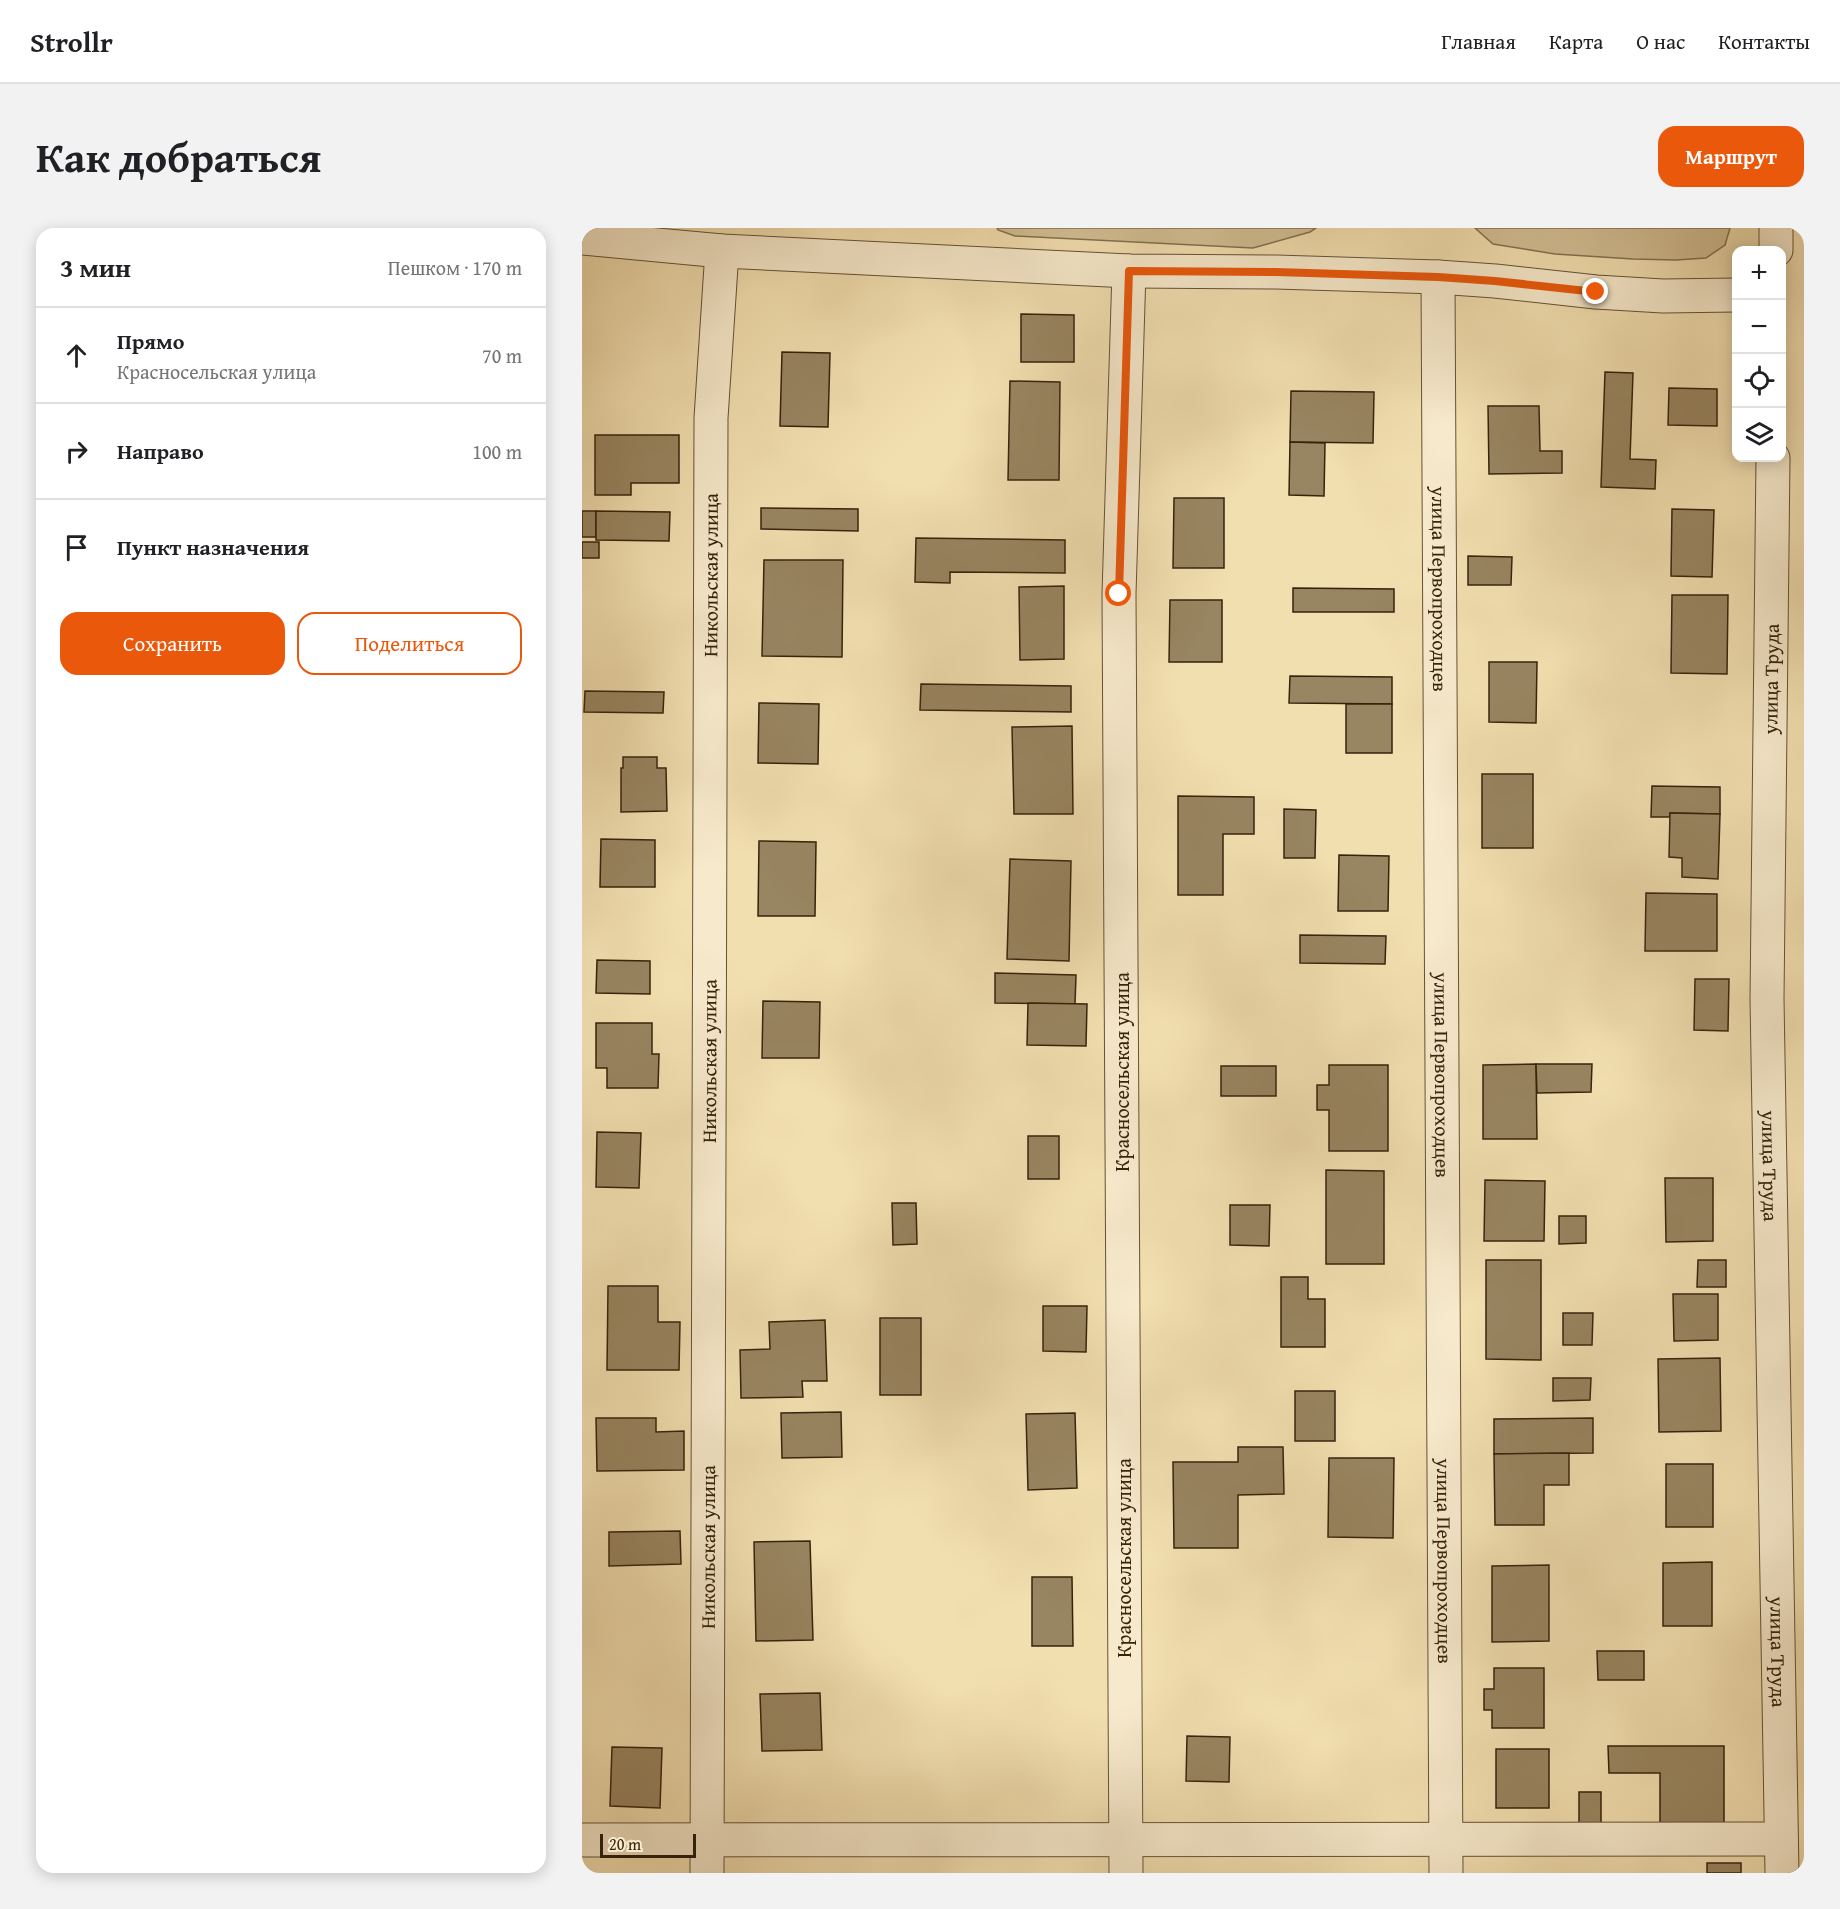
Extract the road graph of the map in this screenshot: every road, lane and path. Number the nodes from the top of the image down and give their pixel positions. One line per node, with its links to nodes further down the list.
1 (1776, 228): 3 (street)
2 (582, 238): 4 (street)
3 (1776, 246)
4 (722, 251): 5 (street); 9 (street, Никольская улица)
5 (1129, 271): 6 (street); 10 (street, Красносельская улица)
6 (1438, 277): 7 (street); 13 (street, улица Первопроходцев)
7 (1732, 295)
8 (1773, 462): 11 (street, улица Труда)
9 (707, 1839): 10 (street); 12 (street); 14 (street, Никольская улица)
10 (1126, 1839): 13 (street); 15 (street, Красносельская улица)
11 (1781, 1839): 13 (street); 17 (street, улица Труда)
12 (582, 1840)
13 (1446, 1840): 16 (street, улица Первопроходцев)
14 (707, 1873)
15 (1126, 1873)
16 (1446, 1873)
17 (1782, 1873)

